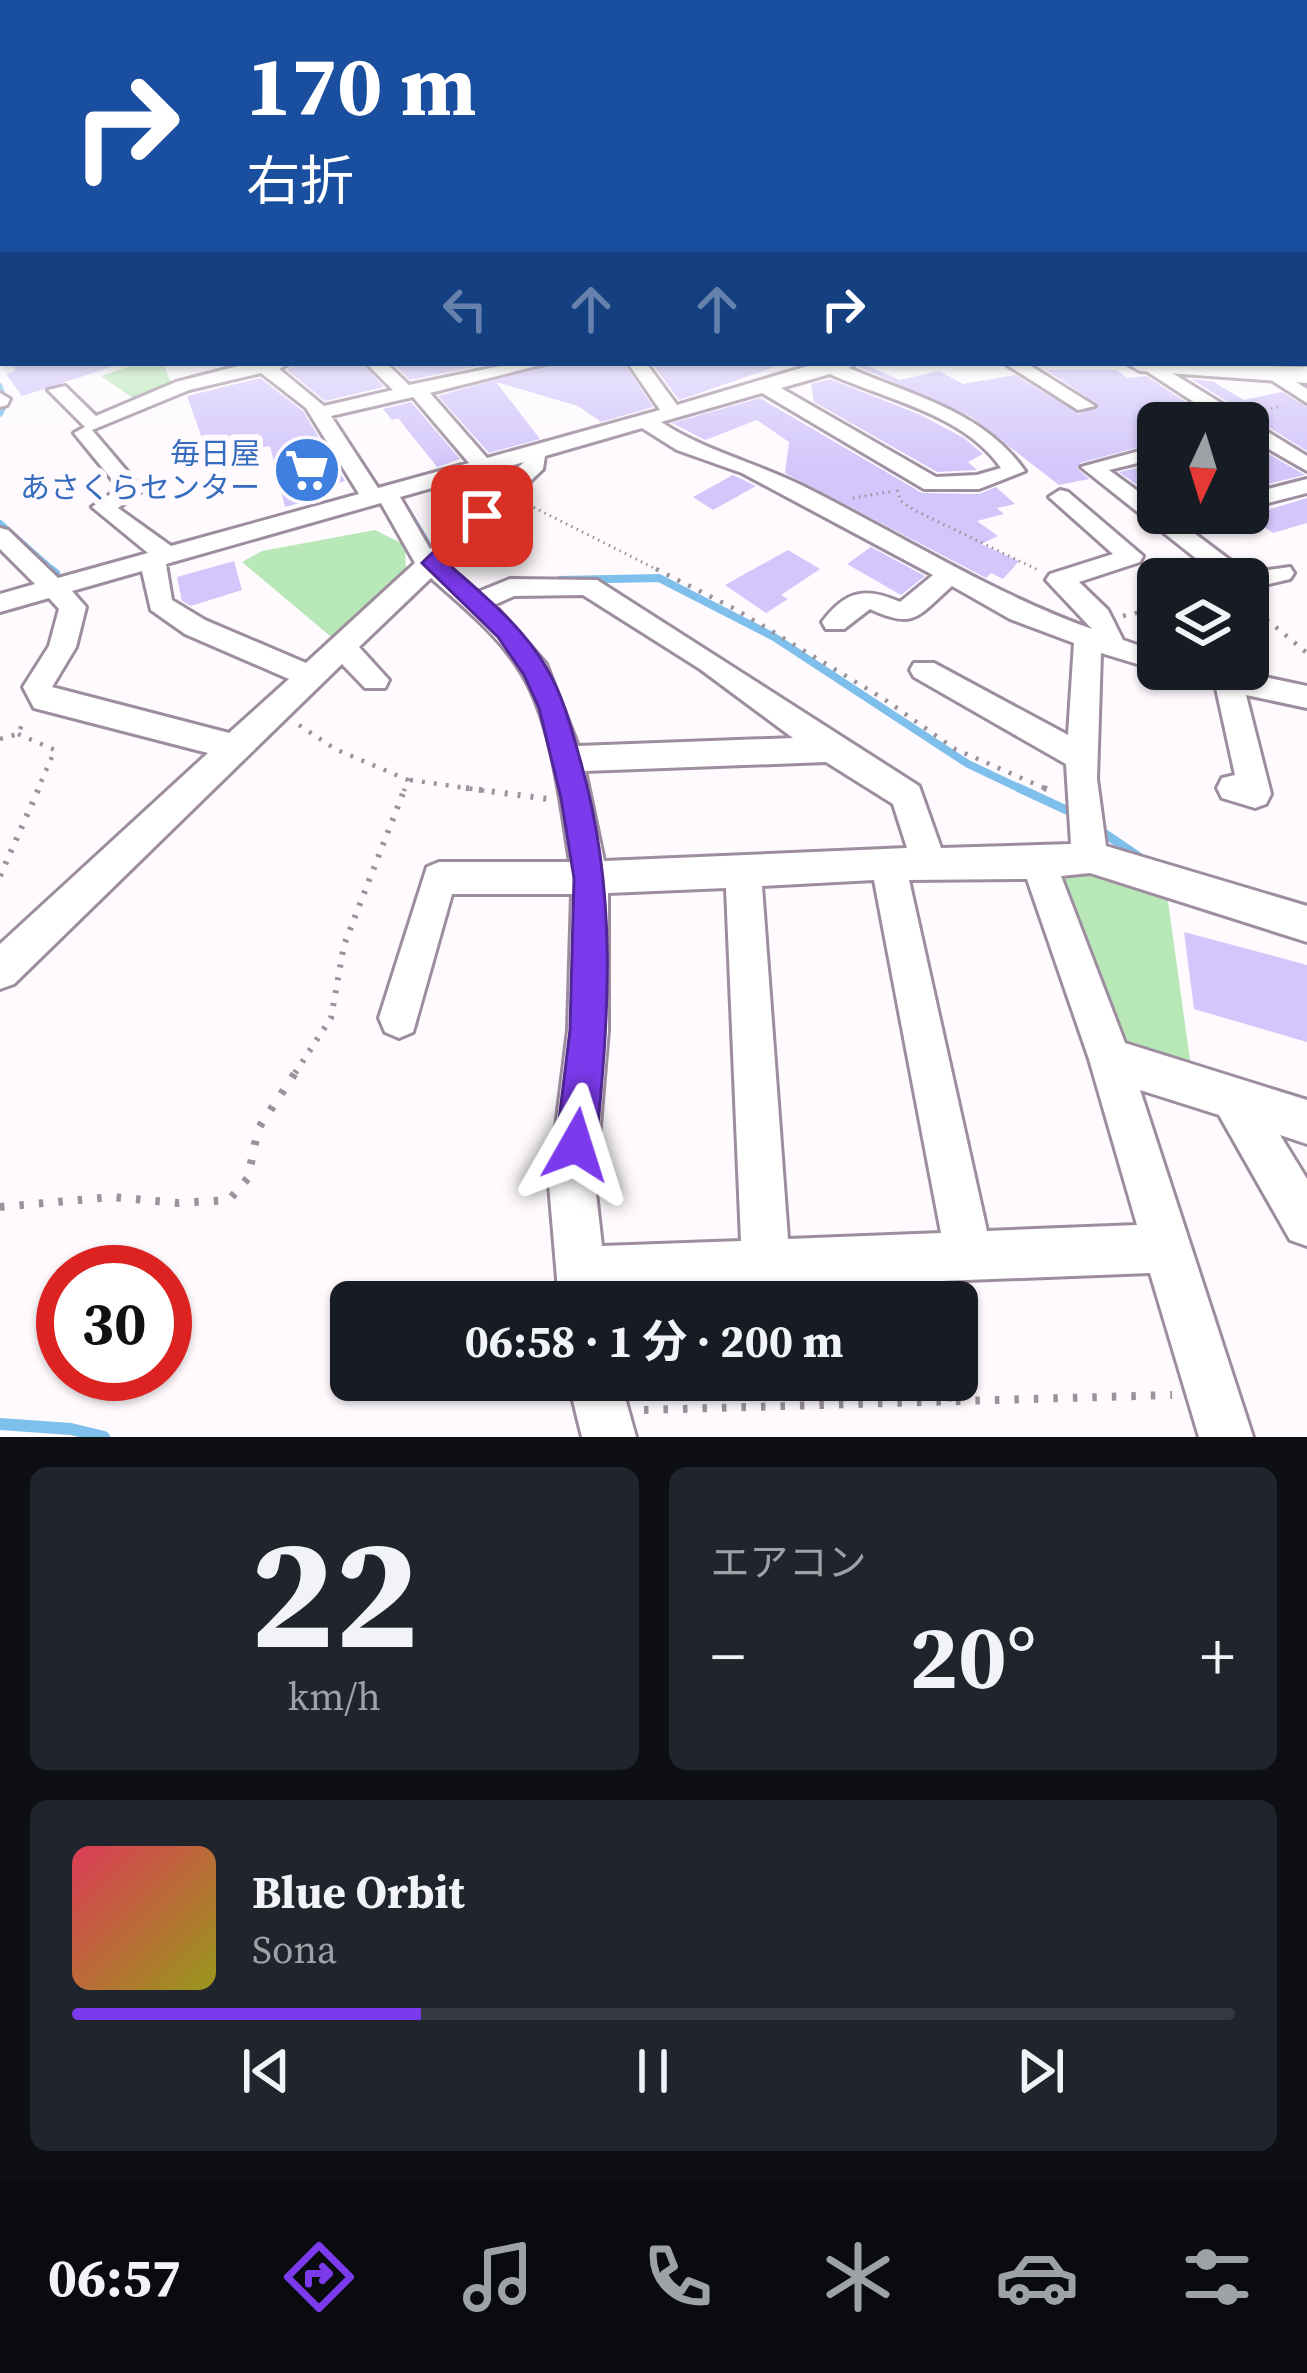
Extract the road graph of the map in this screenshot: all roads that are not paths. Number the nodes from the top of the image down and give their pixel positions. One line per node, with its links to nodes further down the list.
1 (264, 366): 15 (street)
2 (269, 366): 21 (street)
3 (379, 366): 16 (street)
4 (529, 366): 13 (street)
5 (639, 366): 20 (street)
6 (831, 366): 14 (street)
7 (836, 366): 14 (street)
8 (1018, 366): 19 (street)
9 (1147, 366): 18 (street)
10 (1213, 366): 11 (street)
11 (1261, 368): 12 (street); 17 (street)
12 (1307, 375)
13 (487, 377): 16 (street)
14 (765, 387): 20 (street)
15 (58, 390)
16 (411, 390): 21 (street); 27 (street)
17 (1307, 397)
18 (1205, 402)
19 (1084, 406)
20 (671, 411): 22 (street)
21 (320, 413): 30 (street)
22 (643, 419): 25 (street); 40 (street)
23 (84, 433): 36 (street)
24 (1296, 448): 28 (street)
25 (534, 451): 27 (street); 38 (street)
26 (1137, 457): 33 (street)
27 (482, 465): 30 (street)
28 (1307, 465)
29 (1307, 486): 31 (street)
30 (379, 494): 36 (street); 38 (street)
31 (1269, 496)
32 (1060, 497): 46 (street)
33 (1137, 501)
34 (1181, 534): 37 (street)
35 (0, 536): 42 (street)
36 (160, 558): 42 (street); 50 (street)
37 (1214, 558)
38 (434, 563): 44 (street); 47 (street)
39 (1281, 573): 41 (street)
40 (950, 575): 45 (street); 46 (street)
41 (1269, 575)
42 (56, 588): 43 (street); 55 (street)
43 (0, 603)
44 (476, 603): 56 (street); 58 (street)
45 (835, 622)
46 (1101, 635): 48 (street); 57 (street)
47 (344, 649): 50 (street); 51 (street)
48 (1137, 652)
49 (925, 670): 57 (street)
50 (313, 677): 55 (street)
51 (375, 680)
52 (1231, 690): 59 (street)
53 (1269, 690): 54 (street)
54 (1307, 697)
55 (238, 748): 66 (street)
56 (832, 749): 58 (street); 62 (street)
57 (1082, 758): 60 (street)
58 (566, 759): 64 (street)
59 (1257, 794)
60 (1089, 828): 61 (street); 65 (street)
61 (1039, 863): 62 (street); 68 (street)
62 (908, 864): 63 (street); 73 (street)
63 (743, 871): 64 (street); 74 (street)
64 (590, 878): 67 (street); 75 (street)
65 (1307, 924)
66 (0, 970)
67 (399, 1018)
68 (1110, 1059): 69 (street); 72 (street)
69 (1232, 1096): 70 (street); 71 (street)
70 (1307, 1122)
71 (1307, 1223)
72 (1167, 1248): 73 (street); 77 (street)
73 (969, 1256): 74 (street)
74 (766, 1263): 76 (street)
75 (582, 1281)
76 (622, 1281)
77 (1219, 1415)

